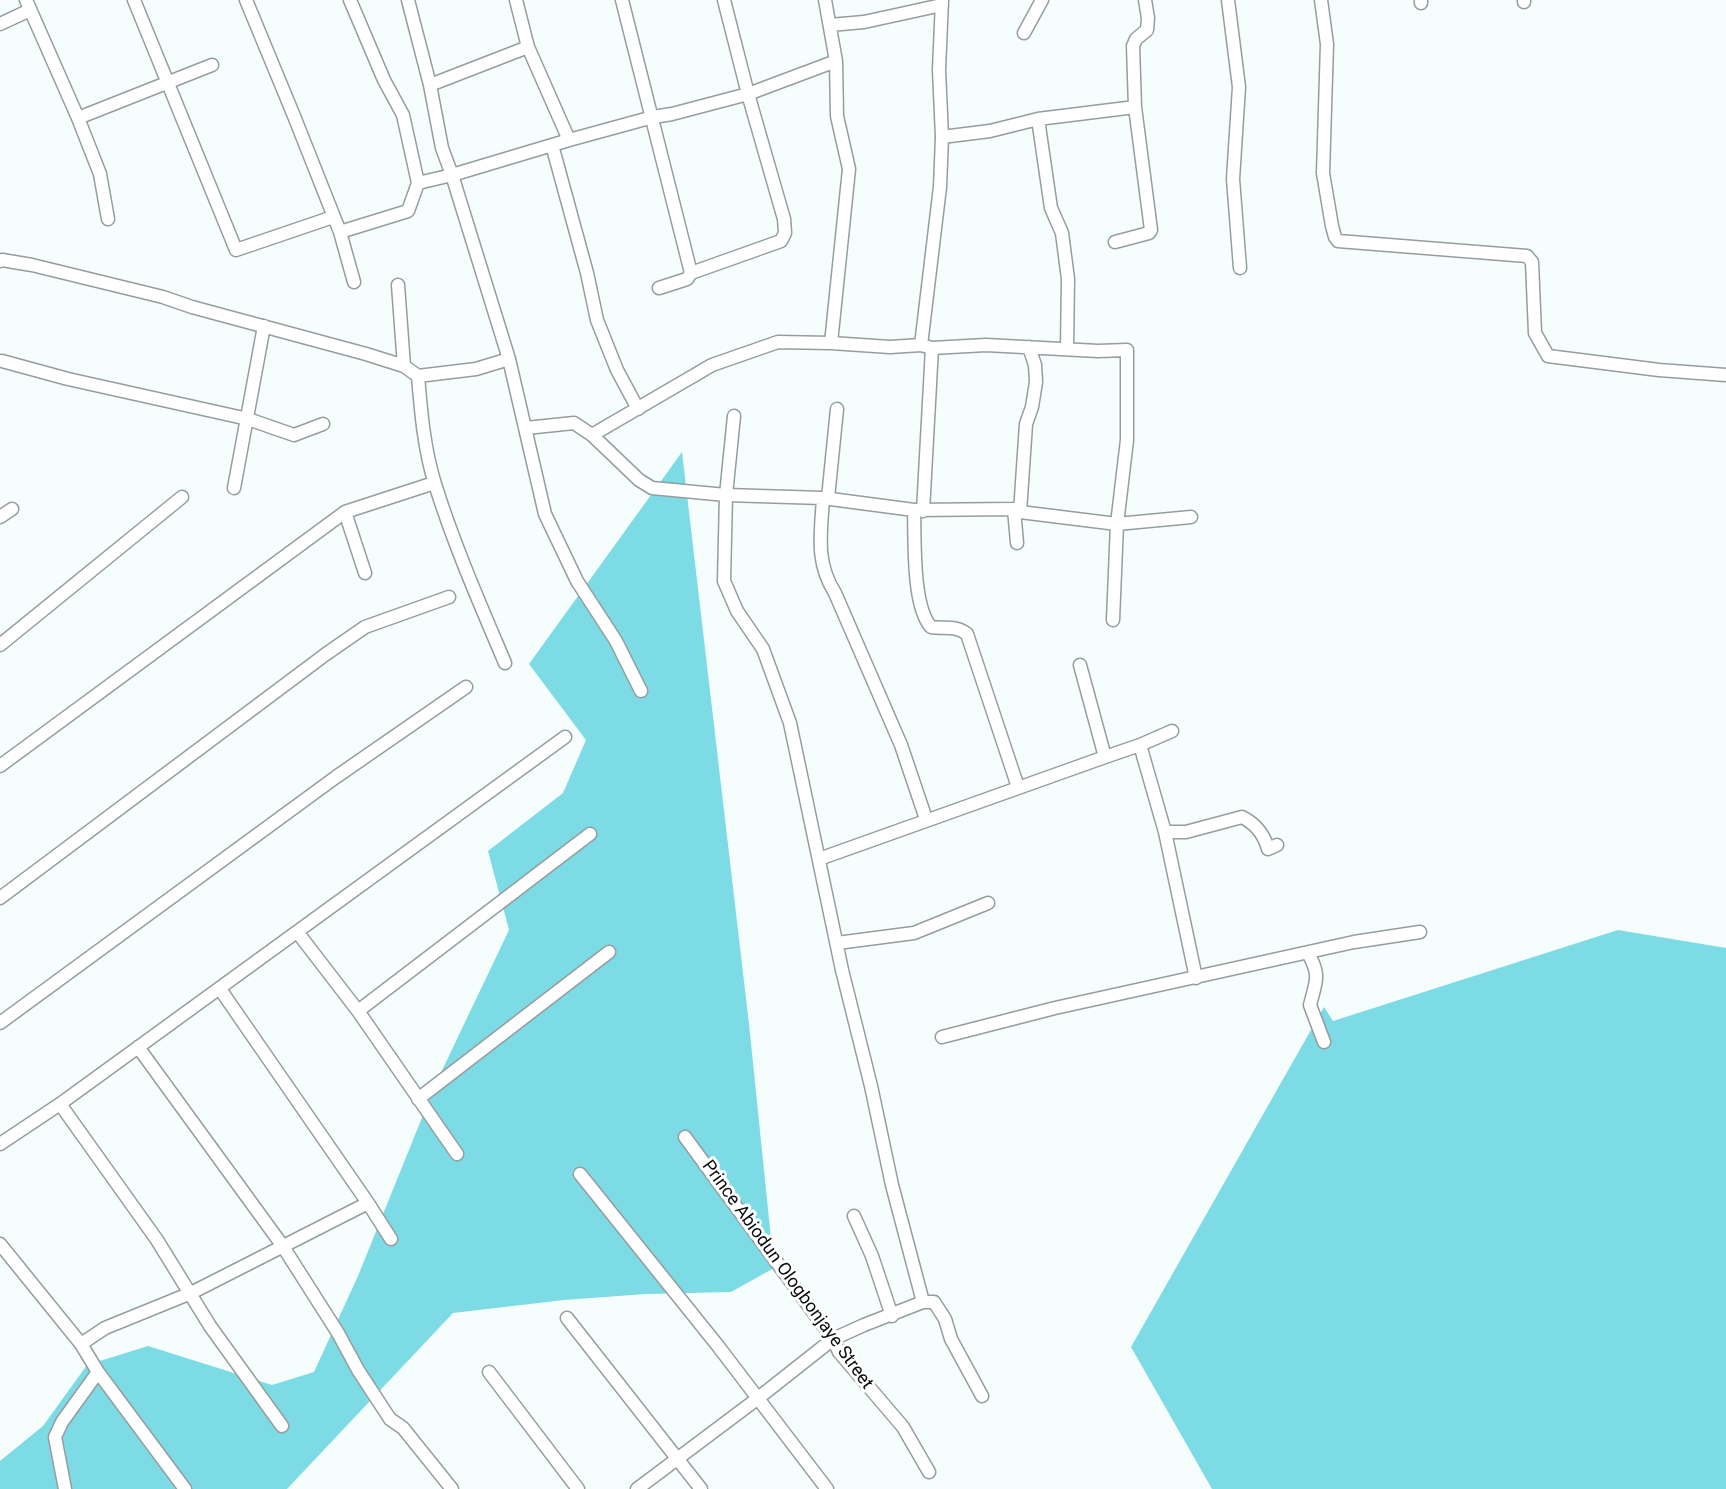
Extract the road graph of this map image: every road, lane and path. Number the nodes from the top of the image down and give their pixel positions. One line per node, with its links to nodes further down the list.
1 (134, 0): 21 (street)
2 (246, 0): 33 (street)
3 (350, 0): 32 (street)
4 (408, 0): 22 (street)
5 (516, 0): 18 (street)
6 (622, 0): 25 (street)
7 (724, 0): 23 (street)
8 (825, 0): 16 (street)
9 (1042, 0): 17 (street)
10 (1144, 0): 24 (street)
11 (1228, 0): 38 (street)
12 (1321, 0): 51 (street)
13 (942, 2): 16 (street); 28 (street)
14 (28, 5): 15 (street); 26 (street)
15 (0, 24)
16 (830, 25): 19 (street)
17 (1024, 33)
18 (528, 46): 22 (street); 29 (street)
19 (836, 61): 23 (street); 44 (street)
20 (212, 65): 21 (street)
21 (167, 83): 26 (street); 33 (street)
22 (430, 85): 31 (street)
23 (748, 94): 25 (street); 39 (street)
24 (1135, 107): 27 (street); 36 (street)
25 (653, 117): 29 (street); 39 (street)
26 (78, 118): 34 (street)
27 (1038, 119): 28 (street); 47 (street)
28 (942, 138): 45 (street)
29 (569, 140): 30 (street)
30 (552, 145): 31 (street); 53 (street)
31 (452, 175): 32 (street); 48 (street)
32 (418, 183): 35 (street)
33 (333, 217): 35 (street)
34 (108, 219)
35 (340, 232): 40 (street)
36 (1115, 242)
37 (0, 261): 43 (street)
38 (1240, 268)
39 (691, 273): 42 (street)
40 (354, 282)
41 (398, 285): 50 (street)
42 (659, 288)
43 (264, 326): 50 (street); 56 (street)
44 (831, 343): 45 (street); 53 (street)
45 (927, 346): 46 (street); 66 (street)
46 (1029, 347): 47 (street); 67 (street)
47 (1067, 350): 71 (street)
48 (509, 359): 52 (street); 58 (street)
49 (2, 361): 56 (street)
50 (404, 366): 52 (street)
51 (1726, 375)
52 (418, 376): 60 (street)
53 (638, 409): 59 (street)
54 (837, 410): 64 (street)
55 (734, 416): 62 (street)
56 (248, 419): 57 (street); 61 (street)
57 (323, 424)
58 (526, 428): 59 (street); 80 (street)
59 (592, 435): 62 (street)
60 (434, 483): 68 (street); 77 (street)
61 (234, 488)
62 (726, 495): 64 (street); 91 (street)
63 (182, 497): 76 (street)
64 (825, 498): 66 (street); 87 (street)
65 (12, 509): 69 (street)
66 (918, 510): 67 (street); 86 (street)
67 (1017, 510): 71 (street); 72 (street)
68 (345, 512): 73 (street); 85 (street)
69 (0, 517)
70 (1191, 517): 71 (street)
71 (1117, 524): 75 (street)
72 (1017, 543)
73 (365, 573)
74 (449, 597): 92 (street)
75 (1113, 620)
76 (0, 645)
77 (505, 663)
78 (1080, 664): 84 (street)
79 (466, 687): 102 (street)
80 (641, 691)
81 (1172, 731): 83 (street)
82 (565, 737): 95 (street)
83 (1140, 745): 84 (street); 88 (street)
84 (1104, 757): 86 (street)
85 (0, 766)
86 (1018, 787): 87 (street)
87 (926, 819): 91 (street)
88 (1166, 832): 90 (street); 99 (street)
89 (590, 834): 101 (street)
90 (1277, 845)
91 (819, 859): 96 (street)
92 (0, 898)
93 (988, 903): 96 (street)
94 (1420, 932): 98 (street)
95 (298, 933): 100 (street); 101 (street)
96 (837, 943): 118 (street)
97 (609, 952): 106 (street)
98 (1308, 952): 99 (street); 104 (street)
99 (1196, 978): 103 (street)
100 (220, 989): 105 (street); 112 (street)
101 (358, 1011): 106 (street)
102 (0, 1023)
103 (942, 1037)
104 (1323, 1042)
105 (138, 1047): 107 (street); 115 (street)
106 (418, 1099): 110 (street)
107 (60, 1104): 109 (street); 117 (street)
108 (685, 1137): 121 (street, Prince Abiodun Ologbonjaye Street)
109 (0, 1144)
110 (457, 1154)
111 (580, 1174): 126 (street)
112 (368, 1203): 114 (street); 115 (street)
113 (854, 1216): 119 (street)
114 (391, 1239)
115 (282, 1245): 117 (street); 132 (street)
116 (2, 1250): 122 (street)
117 (191, 1293): 122 (street); 127 (street)
118 (923, 1302): 119 (street); 125 (street)
119 (892, 1316): 121 (street)
120 (567, 1318): 128 (street)
121 (833, 1339): 126 (street); 129 (street, Prince Abiodun Ologbonjaye Street)
122 (81, 1344): 124 (street)
123 (489, 1371): 133 (street)
124 (98, 1372): 130 (street); 131 (street)
125 (982, 1396)
126 (757, 1400): 128 (street); 136 (street)
127 (282, 1426)
128 (677, 1458): 134 (street); 135 (street)
129 (930, 1472)
130 (65, 1489)
131 (185, 1489)
132 (452, 1489)
133 (578, 1489)
134 (637, 1489)
135 (701, 1489)
136 (826, 1489)

